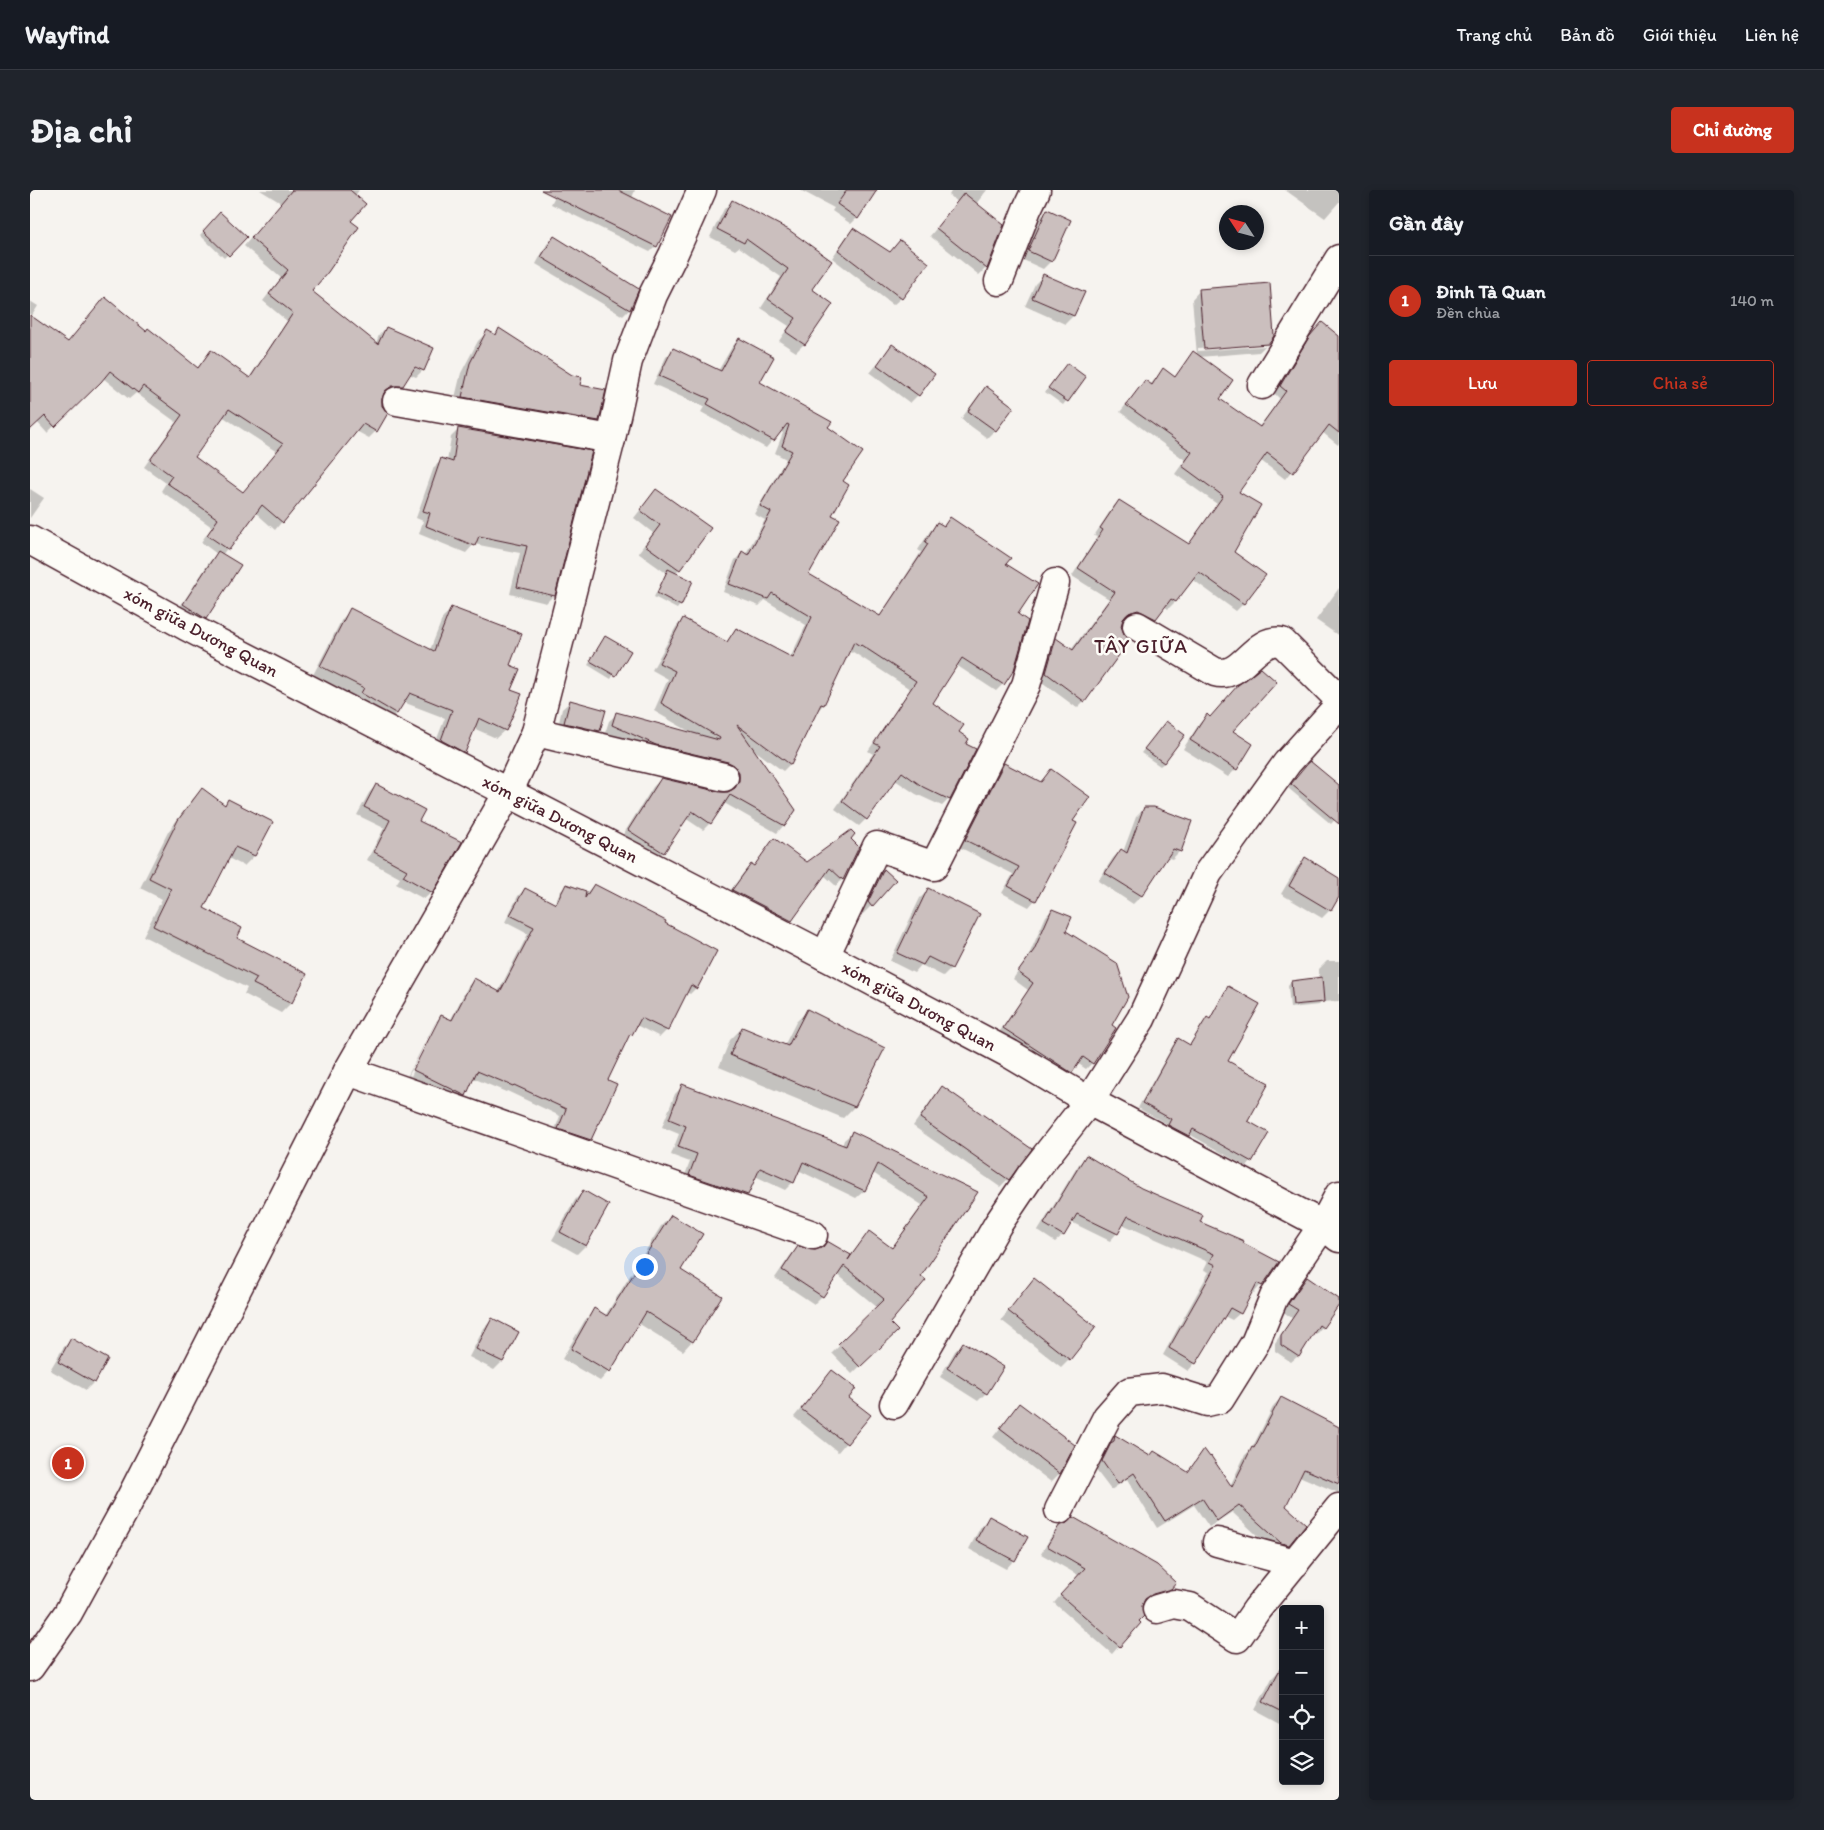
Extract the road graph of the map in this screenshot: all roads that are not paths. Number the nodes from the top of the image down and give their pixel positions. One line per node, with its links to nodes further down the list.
1 (702, 190): 7 (street)
2 (1036, 190): 4 (street)
3 (1339, 259): 5 (street)
4 (999, 281)
5 (1262, 385)
6 (397, 401): 7 (street)
7 (611, 439): 13 (street)
8 (30, 540): 15 (street, xóm giữa Dương Quan)
9 (1055, 583): 16 (street)
10 (1137, 626): 11 (street)
11 (1339, 699)
12 (1339, 706): 18 (street)
13 (536, 732): 14 (street); 15 (street)
14 (724, 777)
15 (508, 793): 16 (street, xóm giữa Dương Quan); 17 (street)
16 (825, 956): 18 (street, xóm giữa Dương Quan)
17 (348, 1071): 21 (street); 28 (street)
18 (1088, 1101): 20 (street, xóm giữa Dương Quan); 22 (street)
19 (1339, 1195): 20 (street)
20 (1331, 1232): 24 (street)
21 (813, 1235)
22 (894, 1404)
23 (1339, 1508): 26 (street)
24 (1059, 1510)
25 (1217, 1542): 26 (street)
26 (1295, 1563): 27 (street)
27 (1157, 1609)
28 (30, 1667)

